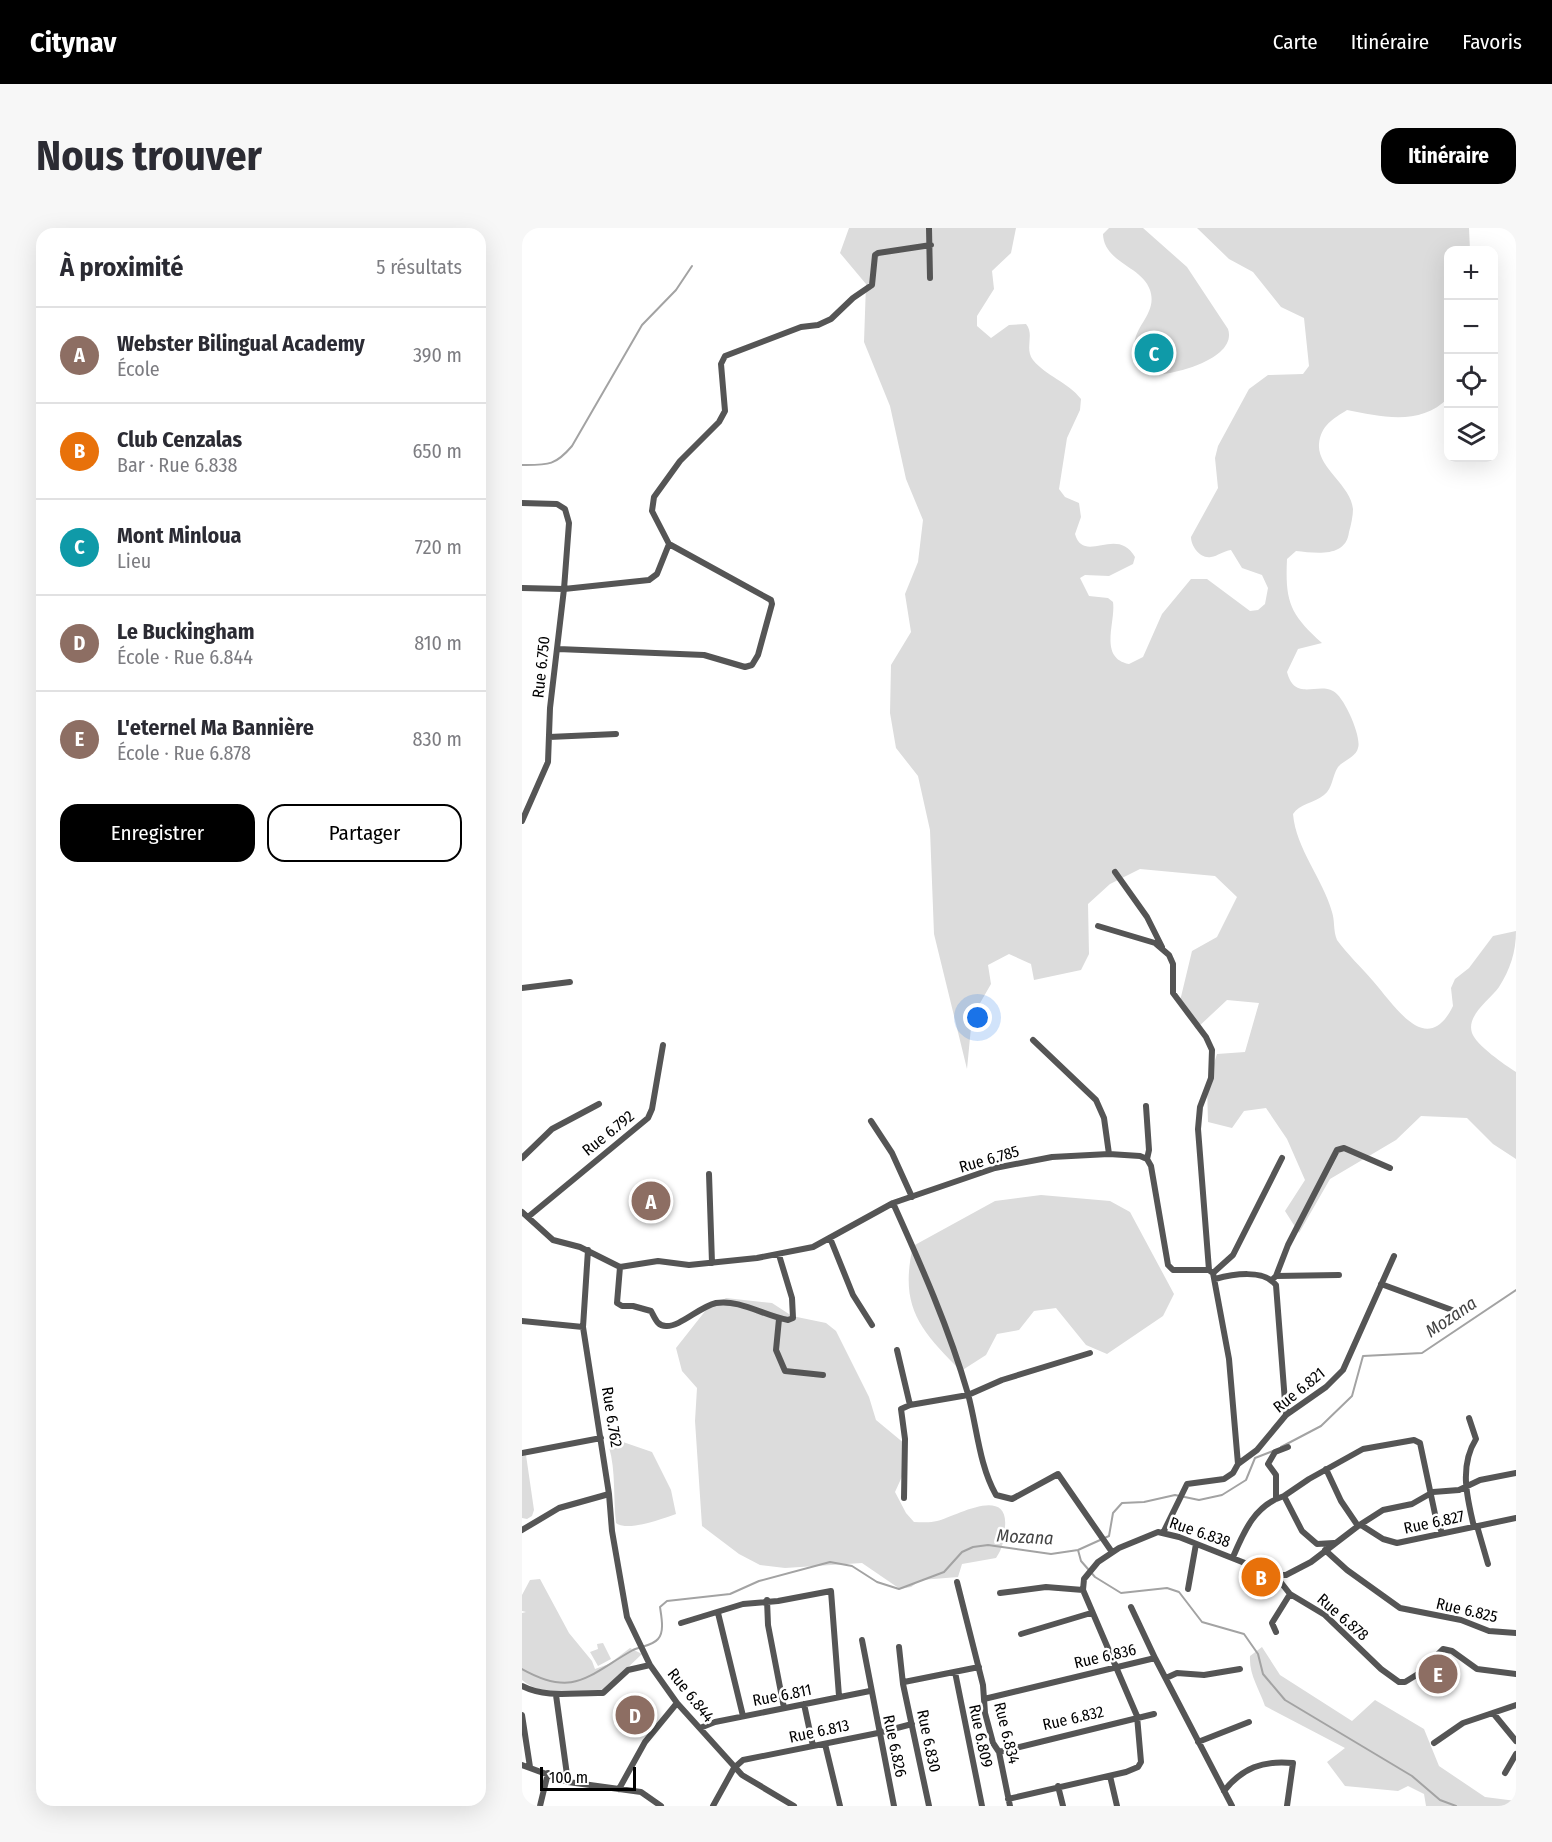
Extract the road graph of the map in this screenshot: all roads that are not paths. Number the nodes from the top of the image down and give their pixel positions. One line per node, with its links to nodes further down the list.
1 (929, 228): 2 (street)
2 (931, 245): 3 (street); 5 (street)
3 (930, 278)
4 (522, 503): 7 (street, Rue 6.750)
5 (669, 544): 7 (street); 8 (street)
6 (522, 588): 7 (street)
7 (564, 589): 8 (street, Rue 6.750)
8 (558, 649): 10 (street, Rue 6.750)
9 (616, 734): 10 (street)
10 (549, 737): 11 (street, Rue 6.750)
11 (522, 821)
12 (1114, 872): 14 (street)
13 (1098, 926): 14 (street)
14 (1162, 947): 38 (street)
15 (570, 982): 16 (street)
16 (522, 988)
17 (1033, 1040): 22 (street)
18 (663, 1045): 31 (street, Rue 6.792)
19 (599, 1104): 23 (street)
20 (1146, 1106): 25 (street)
21 (871, 1121): 28 (street)
22 (1109, 1154): 25 (street, Rue 6.785); 28 (street, Rue 6.785)
23 (522, 1158)
24 (1282, 1158): 38 (street)
25 (1147, 1159): 38 (street)
26 (1390, 1168): 40 (street)
27 (709, 1174): 36 (street)
28 (912, 1197): 29 (street, Rue 6.785)
29 (893, 1203): 32 (street, Rue 6.785); 50 (street)
30 (522, 1212): 31 (street)
31 (528, 1217): 33 (street)
32 (830, 1238): 34 (street, Rue 6.785); 45 (street)
33 (588, 1250): 37 (street); 46 (street, Rue 6.762)
34 (778, 1255): 36 (street, Rue 6.785); 43 (street)
35 (1394, 1256): 41 (street, Rue 6.821)
36 (712, 1263): 37 (street, Rue 6.785)
37 (620, 1267): 43 (street)
38 (1213, 1274): 40 (street); 57 (street)
39 (1339, 1275): 40 (street)
40 (1274, 1278): 52 (street)
41 (1382, 1284): 42 (street); 52 (street, Rue 6.821)
42 (1452, 1310)
43 (779, 1319): 49 (street)
44 (522, 1321): 46 (street)
45 (872, 1325)
46 (583, 1328): 54 (street, Rue 6.762)
47 (897, 1350): 51 (street)
48 (1089, 1353): 50 (street)
49 (823, 1375)
50 (968, 1395): 51 (street); 75 (street)
51 (910, 1405): 64 (street)
52 (1286, 1415): 57 (street, Rue 6.821)
53 (1469, 1418): 60 (street)
54 (601, 1438): 56 (street); 61 (street, Rue 6.762)
55 (1288, 1447): 65 (street)
56 (522, 1453)
57 (1238, 1464): 70 (street, Rue 6.821)
58 (1326, 1470): 62 (street); 63 (street); 67 (street)
59 (1516, 1473): 60 (street)
60 (1467, 1487): 63 (street); 68 (street)
61 (609, 1494): 69 (street); 95 (street, Rue 6.762)
62 (1284, 1496): 65 (street); 72 (street)
63 (1431, 1496): 67 (street); 71 (street)
64 (904, 1498)
65 (1276, 1498): 76 (street)
66 (1516, 1518): 68 (street, Rue 6.827)
67 (1359, 1525): 71 (street, Rue 6.827); 72 (street)
68 (1475, 1526): 71 (street, Rue 6.827); 77 (street)
69 (522, 1530)
70 (1163, 1533): 73 (street, Rue 6.838); 75 (street, Rue 6.838)
71 (1442, 1533)
72 (1335, 1543): 74 (street)
73 (1196, 1544): 76 (street, Rue 6.838); 80 (street)
74 (1325, 1550): 78 (street); 91 (street, Rue 6.825)
75 (1112, 1552): 81 (street, Rue 6.838)
76 (1233, 1557): 78 (street, Rue 6.838)
77 (1488, 1564)
78 (1275, 1575): 83 (street, Rue 6.878)
79 (957, 1582): 96 (street, Rue 6.834)
80 (1188, 1589)
81 (1083, 1590): 82 (street); 87 (street)
82 (999, 1593)
83 (1290, 1594): 89 (street); 100 (street, Rue 6.878)
84 (767, 1600): 86 (street); 106 (street); 111 (street)
85 (1131, 1606): 94 (street)
86 (718, 1613): 88 (street); 115 (street)
87 (1091, 1613): 90 (street); 97 (street)
88 (681, 1623)
89 (1276, 1632)
90 (1021, 1634)
91 (1516, 1634)
92 (862, 1640): 104 (street, Rue 6.826)
93 (899, 1647): 102 (street, Rue 6.830)
94 (1155, 1658): 97 (street, Rue 6.836); 101 (street, Rue 6.836)
95 (650, 1665): 105 (street, Rue 6.844); 108 (street, Rue 6.844)
96 (979, 1667): 99 (street); 107 (street, Rue 6.834)
97 (1117, 1668): 107 (street, Rue 6.836); 116 (street)
98 (1240, 1669): 101 (street)
99 (955, 1672): 102 (street); 147 (street, Rue 6.809)
100 (1516, 1674)
101 (1166, 1678): 122 (street, Rue 6.836)
102 (904, 1682): 118 (street, Rue 6.830)
103 (522, 1686): 105 (street, Rue 6.844)
104 (870, 1691): 106 (street, Rue 6.811); 120 (street, Rue 6.826)
105 (556, 1695): 134 (street)
106 (839, 1696): 109 (street, Rue 6.811)
107 (984, 1699): 126 (street, Rue 6.834)
108 (677, 1702): 119 (street, Rue 6.844); 136 (street)
109 (804, 1704): 111 (street, Rue 6.811); 125 (street)
110 (1516, 1705): 112 (street)
111 (784, 1708): 115 (street, Rue 6.811)
112 (1493, 1713): 121 (street); 123 (street)
113 (522, 1714): 129 (street)
114 (1154, 1714): 116 (street, Rue 6.832)
115 (743, 1716): 119 (street, Rue 6.811)
116 (1137, 1716): 126 (street, Rue 6.832); 133 (street)
117 (1249, 1722): 122 (street)
118 (912, 1724): 120 (street, Rue 6.813); 146 (street, Rue 6.830)
119 (700, 1728): 130 (street, Rue 6.844)
120 (878, 1733): 124 (street, Rue 6.813); 145 (street, Rue 6.826)
121 (1516, 1741)
122 (1197, 1742): 137 (street, Rue 6.836)
123 (1434, 1743)
124 (825, 1744): 125 (street, Rue 6.813); 144 (street)
125 (813, 1746): 130 (street, Rue 6.813)
126 (999, 1752): 139 (street, Rue 6.834)
127 (1516, 1754): 132 (street)
128 (522, 1765): 129 (street)
129 (531, 1767): 131 (street)
130 (734, 1768): 138 (street, Rue 6.844); 142 (street)
131 (548, 1773): 134 (street); 140 (street)
132 (1505, 1773)
133 (1110, 1776): 135 (street); 149 (street)
134 (568, 1782): 136 (street)
135 (1058, 1786): 139 (street); 148 (street)
136 (619, 1789): 141 (street)
137 (1224, 1791): 150 (street, Rue 6.836); 151 (street)
138 (781, 1802): 143 (street, Rue 6.844)
139 (1009, 1802)
140 (540, 1806)
141 (661, 1806)
142 (713, 1806)
143 (794, 1806)
144 (840, 1806)
145 (894, 1806)
146 (928, 1806)
147 (982, 1806)
148 (1062, 1806)
149 (1117, 1806)
150 (1232, 1806)
151 (1287, 1806)

